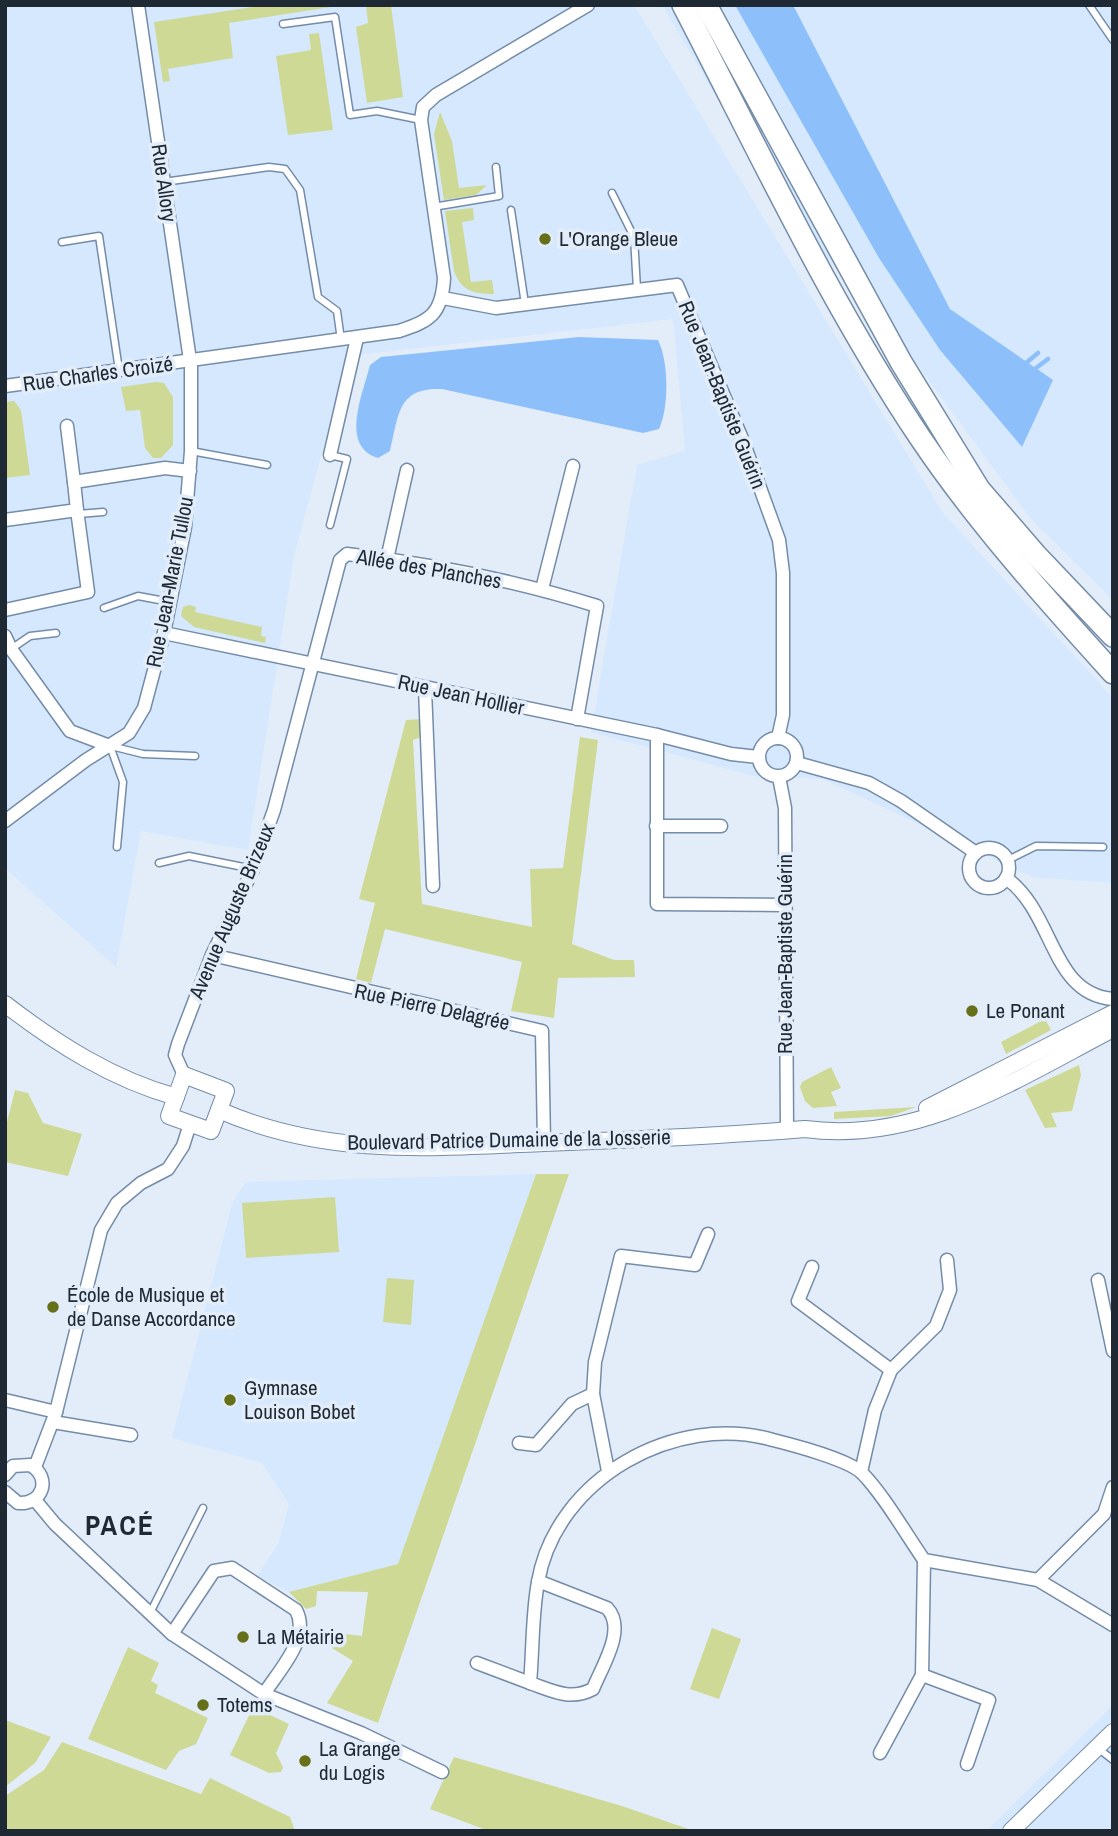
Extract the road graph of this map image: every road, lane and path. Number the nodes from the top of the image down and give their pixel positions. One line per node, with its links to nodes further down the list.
1 (138, 5): 10 (street, Rue Allory)
2 (588, 5): 8 (street)
3 (683, 5): 36 (main road)
4 (706, 5): 38 (main road)
5 (1089, 5): 7 (lane)
6 (283, 24): 8 (lane)
7 (1113, 40)
8 (421, 120): 12 (street)
9 (496, 167): 12 (lane)
10 (164, 182): 19 (lane); 20 (street, Rue Allory)
11 (612, 193): 15 (lane)
12 (433, 207): 16 (street)
13 (511, 210): 17 (lane)
14 (62, 242): 21 (lane)
15 (637, 289): 17 (street, Rue Jean-Baptiste Guérin); 53 (street, Rue Jean-Baptiste Guérin)
16 (443, 298): 17 (street, Rue Jean-Baptiste Guérin); 18 (street, Rue Charles Croizé)
17 (525, 304)
18 (357, 338): 19 (street, Rue Charles Croizé); 25 (street)
19 (341, 340): 20 (street, Rue Charles Croizé)
20 (190, 361): 21 (street, Rue Charles Croizé); 24 (street, Rue Jean-Marie Tullou)
21 (119, 370): 22 (street, Rue Charles Croizé)
22 (5, 386)
23 (66, 426): 30 (street)
24 (191, 451): 26 (lane); 29 (street, Rue Jean-Marie Tullou)
25 (330, 455): 34 (lane)
26 (267, 465)
27 (573, 466): 37 (street)
28 (407, 470): 35 (street)
29 (190, 471): 30 (street); 39 (street, Rue Jean-Marie Tullou)
30 (74, 482): 31 (street)
31 (77, 512): 32 (lane); 33 (street); 41 (street)
32 (103, 512)
33 (5, 520)
34 (330, 525)
35 (387, 559): 37 (street, Allée des Planches); 48 (street, Allée des Planches)
36 (1033, 581): 47 (main road); 49 (main road)
37 (542, 589): 51 (street, Allée des Planches)
38 (1072, 593): 42 (main road); 45 (main road)
39 (170, 602): 40 (lane); 44 (street, Rue Jean-Marie Tullou)
40 (104, 608)
41 (5, 610)
42 (1113, 626)
43 (56, 633): 46 (lane)
44 (164, 633): 48 (street, Rue Jean Hollier); 54 (street, Rue Jean-Marie Tullou)
45 (1113, 636)
46 (7, 646): 54 (street)
47 (1113, 654)
48 (315, 664): 50 (street, Rue Jean Hollier); 67 (street, Avenue Auguste Brizeux)
49 (1113, 673)
50 (425, 689): 51 (street, Rue Jean Hollier); 69 (street)
51 (577, 719): 52 (street, Rue Jean Hollier)
52 (657, 735): 56 (street, Rue Jean Hollier); 60 (street)
53 (778, 738): 56 (street); 57 (street)
54 (110, 746): 55 (lane); 59 (street, Rue Jean-Marie Tullou); 62 (lane)
55 (195, 756)
56 (758, 757): 58 (street)
57 (797, 763): 58 (street); 64 (street)
58 (779, 777): 70 (street, Rue Jean-Baptiste Guérin)
59 (5, 821)
60 (656, 826): 61 (street); 70 (street)
61 (721, 826)
62 (117, 847)
63 (1103, 847): 65 (lane)
64 (976, 853): 65 (street); 68 (street)
65 (1008, 860): 68 (street)
66 (159, 863): 67 (lane)
67 (253, 869): 71 (street, Avenue Auguste Brizeux)
68 (1006, 878): 72 (street)
69 (433, 886)
70 (784, 905): 81 (street, Rue Jean-Baptiste Guérin)
71 (212, 955): 76 (street, Avenue Auguste Brizeux); 82 (street, Rue Pierre Delagrée)
72 (1113, 999)
73 (5, 1004): 77 (street)
74 (1113, 1013): 80 (street, Boulevard Patrice Dumaine de la Josserie)
75 (1113, 1029): 80 (street, Boulevard Patrice Dumaine de la Josserie)
76 (184, 1075): 77 (street); 78 (street)
77 (176, 1097): 79 (street)
78 (219, 1110): 79 (street); 82 (street, Boulevard Patrice Dumaine de la Josserie)
79 (190, 1124): 91 (street)
80 (805, 1129): 81 (street, Boulevard Patrice Dumaine de la Josserie)
81 (787, 1131): 82 (street, Boulevard Patrice Dumaine de la Josserie)
82 (544, 1143)
83 (708, 1234): 89 (street)
84 (947, 1260): 88 (street)
85 (812, 1267): 88 (street)
86 (1098, 1280): 87 (street)
87 (1113, 1351)
88 (891, 1370): 96 (street)
89 (593, 1394): 93 (street); 95 (street)
90 (5, 1400): 91 (street)
91 (54, 1417): 92 (street); 94 (street)
92 (131, 1434)
93 (519, 1443)
94 (35, 1467): 97 (street); 100 (street)
95 (608, 1471): 96 (street); 105 (street)
96 (861, 1472): 103 (street)
97 (5, 1475)
98 (1113, 1487): 102 (street)
99 (5, 1492): 100 (street)
100 (35, 1500): 106 (street)
101 (203, 1508): 106 (lane)
102 (1108, 1516): 104 (street)
103 (924, 1560): 104 (street); 110 (street)
104 (1038, 1580): 107 (street)
105 (538, 1581): 111 (street); 111 (street)
106 (149, 1614): 108 (street)
107 (1113, 1625)
108 (172, 1634): 112 (street); 112 (street)
109 (477, 1663): 111 (street)
110 (922, 1675): 115 (street); 117 (street)
111 (530, 1682)
112 (264, 1694): 118 (street)
113 (1113, 1732): 114 (street)
114 (1097, 1747): 116 (lane); 119 (street)
115 (880, 1753)
116 (1113, 1760)
117 (967, 1764)
118 (442, 1772)
119 (1011, 1831)

